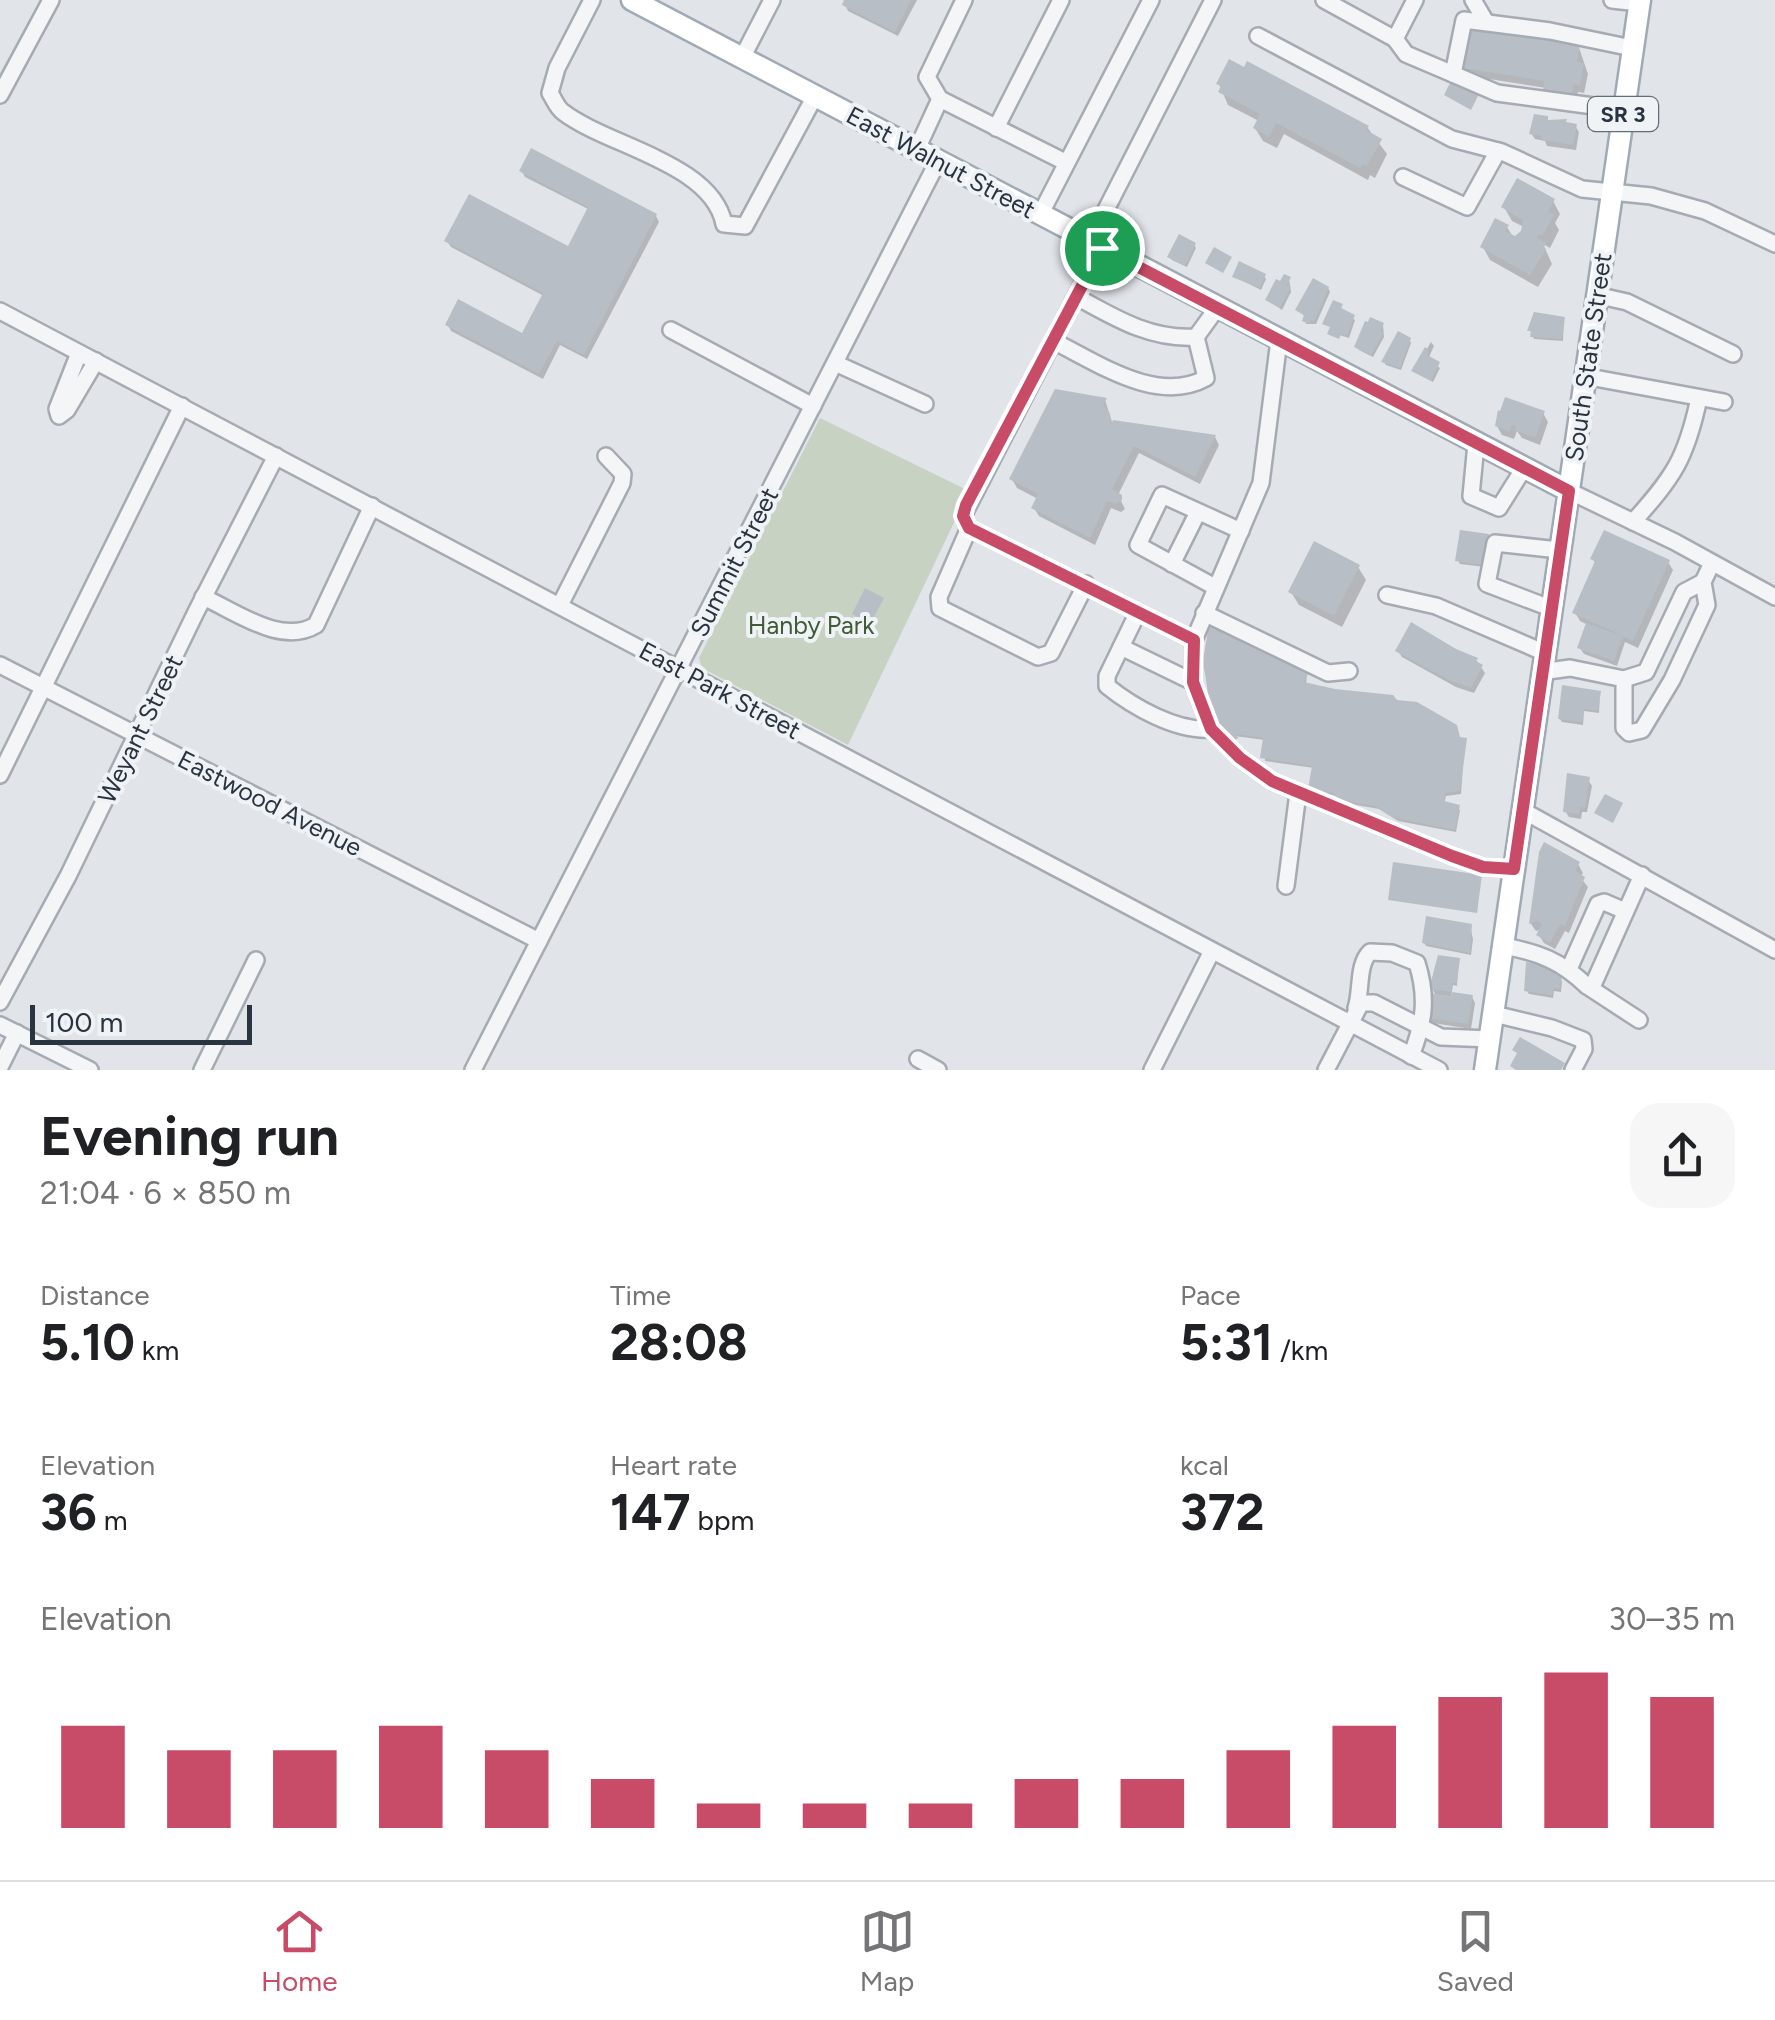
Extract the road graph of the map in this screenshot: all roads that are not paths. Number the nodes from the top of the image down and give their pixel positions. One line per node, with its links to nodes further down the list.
1 (592, 0): 21 (street)
2 (632, 0): 18 (main road, East Walnut Street)
3 (772, 0): 18 (street)
4 (964, 0): 22 (street)
5 (1061, 0): 24 (street)
6 (1150, 0): 28 (street)
7 (1213, 0): 32 (street)
8 (1324, 0): 16 (street)
9 (1415, 0): 16 (street)
10 (1474, 0): 14 (street)
11 (1612, 0): 13 (street)
12 (49, 1): 20 (street)
13 (1639, 2): 17 (main road, South State Street / SR 3)
14 (1486, 22): 17 (street); 19 (street)
15 (1258, 36): 26 (street)
16 (1396, 38): 19 (street)
17 (1632, 48): 23 (main road, South State Street / SR 3)
18 (742, 58): 21 (main road, East Walnut Street)
19 (1454, 74): 23 (street)
20 (0, 95)
21 (816, 96): 25 (main road, East Walnut Street)
22 (940, 99): 24 (street); 25 (street)
23 (1624, 110): 30 (main road, South State Street / SR 3)
24 (996, 128): 28 (street)
25 (917, 149): 27 (main road, East Walnut Street)
26 (1498, 151): 29 (street); 30 (street)
27 (938, 161): 31 (main road, East Walnut Street); 45 (street, Summit Street)
28 (1066, 162): 31 (street)
29 (1403, 177)
30 (1612, 191): 33 (street); 34 (main road, South State Street / SR 3)
31 (1040, 215): 32 (main road, East Walnut Street)
32 (1096, 244): 35 (street); 36 (main road, East Walnut Street)
33 (1775, 244)
34 (1596, 295): 43 (street); 46 (main road, South State Street / SR 3)
35 (1076, 297): 39 (street); 41 (street)
36 (1217, 308): 39 (street); 40 (main road, East Walnut Street)
37 (0, 310): 42 (street, East Park Street)
38 (672, 330): 51 (street)
39 (1196, 337): 41 (street)
40 (1279, 340): 52 (main road, East Walnut Street); 62 (street)
41 (1055, 342): 61 (street)
42 (79, 353): 44 (street, East Park Street); 44 (street)
43 (1733, 354)
44 (96, 362): 50 (street, East Park Street)
45 (835, 362): 49 (street); 51 (street, Summit Street)
46 (1584, 376): 47 (street); 56 (main road, South State Street / SR 3)
47 (1699, 398): 48 (street); 60 (street)
48 (1724, 402)
49 (925, 404)
50 (182, 406): 53 (street, East Park Street); 85 (street)
51 (813, 406): 81 (street, Summit Street)
52 (1476, 444): 55 (main road, East Walnut Street); 58 (street)
53 (276, 456): 57 (street, East Park Street); 71 (street, Weyant Street)
54 (606, 456): 73 (street)
55 (1524, 468): 56 (main road, East Walnut Street); 58 (street)
56 (1569, 491): 60 (street); 64 (main road, South State Street / SR 3)
57 (372, 506): 71 (street); 73 (street, East Park Street)
58 (1499, 508): 63 (street)
59 (1198, 512): 62 (street); 66 (street); 66 (street)
60 (1633, 522): 65 (street)
61 (969, 528): 68 (street); 68 (street)
62 (1241, 531): 69 (street)
63 (1496, 542): 64 (street); 74 (street)
64 (1559, 550): 74 (main road, South State Street / SR 3)
65 (1712, 563): 67 (street); 72 (street)
66 (1172, 564): 69 (street)
67 (1703, 582): 83 (street); 83 (street)
68 (1086, 584): 75 (street)
69 (1215, 587): 76 (street)
70 (1387, 596): 79 (street)
71 (203, 597): 87 (street, Weyant Street)
72 (1775, 597)
73 (560, 605): 81 (street, East Park Street)
74 (1550, 608): 79 (main road, South State Street / SR 3)
75 (1138, 612): 77 (street); 78 (street)
76 (1204, 613): 77 (street); 82 (street)
77 (1194, 640): 84 (street)
78 (1121, 647): 84 (street); 86 (street)
79 (1542, 662): 83 (street); 90 (main road, South State Street / SR 3)
80 (0, 665): 85 (street, Eastwood Avenue)
81 (680, 668): 95 (street, Summit Street); 97 (street, East Park Street)
82 (1349, 671)
83 (1624, 680)
84 (1193, 682): 86 (street)
85 (45, 686): 87 (street, Eastwood Avenue); 88 (street)
86 (1211, 729): 89 (street)
87 (138, 734): 95 (street, Eastwood Avenue); 102 (street, Weyant Street)
88 (0, 775)
89 (1298, 793): 91 (street); 93 (street)
90 (1522, 810): 91 (main road, South State Street / SR 3); 92 (street)
91 (1514, 869): 96 (main road, South State Street / SR 3)
92 (1642, 875): 94 (street); 98 (street)
93 (1286, 886)
94 (1624, 911): 100 (street); 101 (street)
95 (539, 941): 115 (street, Summit Street)
96 (1503, 946): 100 (street); 103 (main road, South State Street / SR 3)
97 (1212, 950): 104 (street, East Park Street); 117 (street)
98 (1775, 950)
99 (256, 960): 114 (street)
100 (1569, 969): 101 (street)
101 (1587, 986): 105 (street)
102 (0, 1002)
103 (1494, 1014): 109 (main road, South State Street / SR 3); 121 (street)
104 (1352, 1017): 107 (street); 107 (street); 110 (street, East Park Street); 118 (street)
105 (1639, 1020)
106 (0, 1025): 108 (street)
107 (1421, 1029): 109 (street); 110 (street)
108 (17, 1033): 112 (street); 113 (street)
109 (1490, 1039): 120 (main road, South State Street / SR 3)
110 (1411, 1056): 119 (street, East Park Street)
111 (918, 1059): 116 (street)
112 (0, 1066)
113 (90, 1070)
114 (202, 1070)
115 (473, 1070)
116 (938, 1070)
117 (1152, 1070)
118 (1326, 1070)
119 (1439, 1070)
120 (1486, 1070)
121 (1573, 1070)

